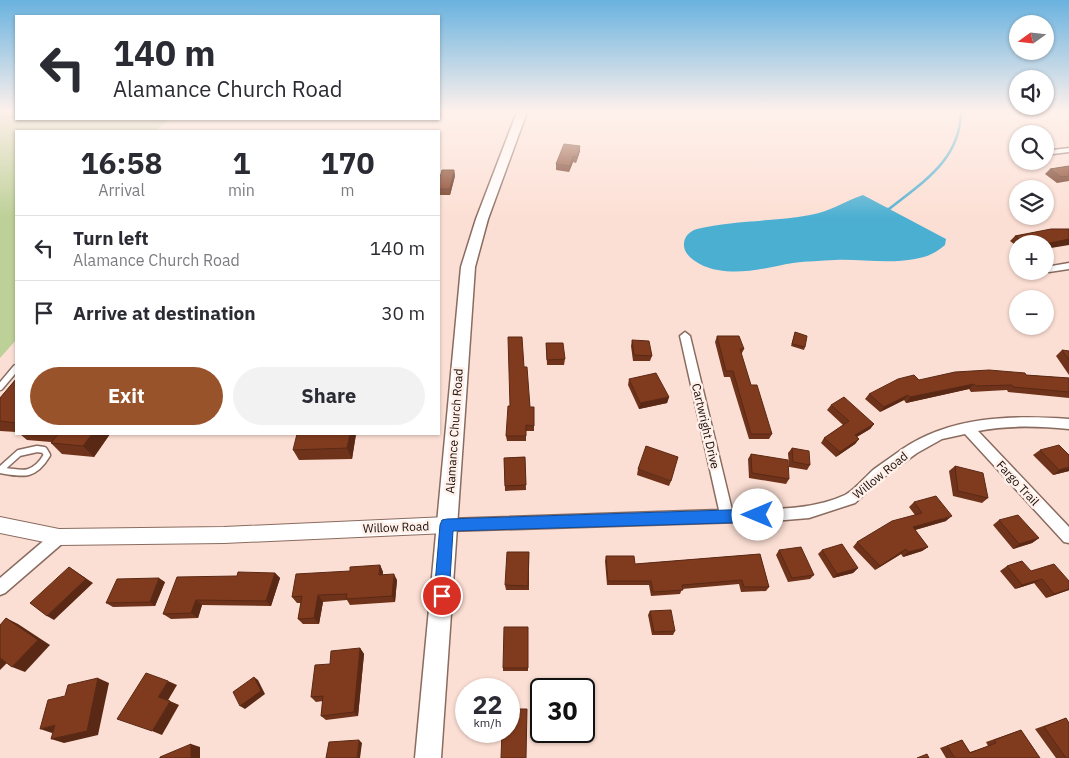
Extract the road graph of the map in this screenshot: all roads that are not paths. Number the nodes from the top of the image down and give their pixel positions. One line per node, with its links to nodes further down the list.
1 (509, 147): 14 (main road, Alamance Church Road)
2 (1069, 150): 3 (street)
3 (1054, 152)
4 (1069, 266): 5 (street)
5 (1054, 268)
6 (685, 336): 12 (street, Cartwright Drive)
7 (15, 369): 8 (lane)
8 (0, 387)
9 (1069, 424): 10 (street, Willow Road)
10 (967, 428): 12 (street, Willow Road); 15 (street, Fargo Trail)
11 (0, 470): 11 (lane)
12 (727, 516): 14 (street, Willow Road)
13 (0, 525): 16 (street, Willow Road)
14 (447, 525): 16 (street, Willow Road); 18 (main road, Alamance Church Road)
15 (1069, 537)
16 (59, 538): 17 (street)
17 (0, 588)
18 (428, 758)

